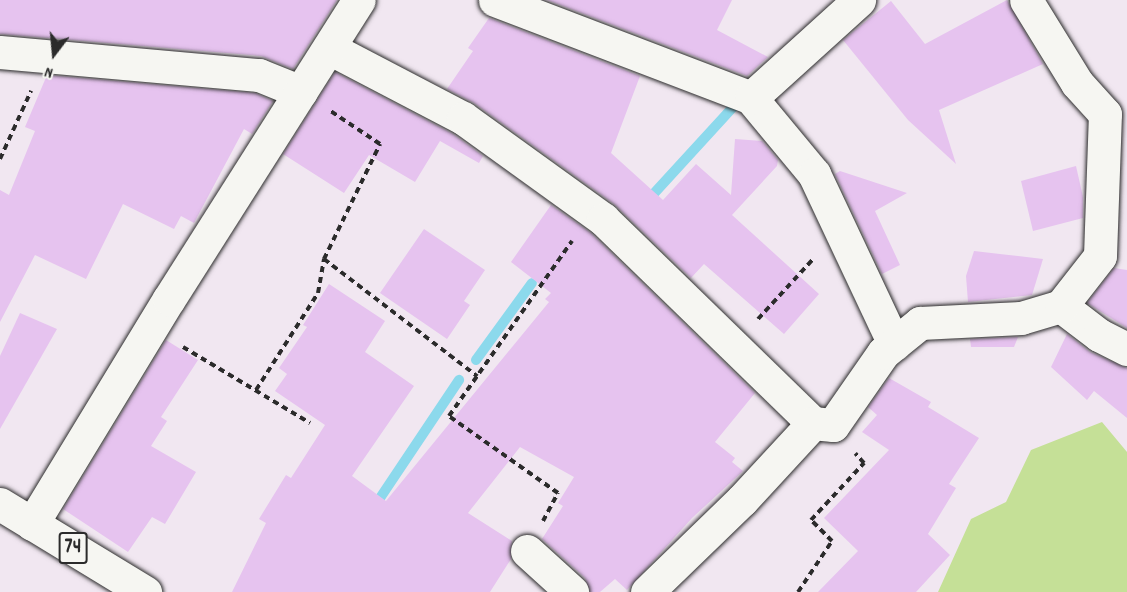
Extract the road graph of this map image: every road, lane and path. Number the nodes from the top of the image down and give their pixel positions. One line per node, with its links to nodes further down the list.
1 (359, 0): 5 (street)
2 (495, 0): 9 (street)
3 (859, 0): 9 (street)
4 (1026, 0): 14 (street)
5 (328, 48): 8 (street); 11 (street)
6 (0, 52): 7 (street)
7 (47, 57): 8 (street); 10 (path)
8 (301, 92): 13 (path); 15 (street)
9 (751, 98): 12 (street)
10 (0, 159)
11 (593, 211): 17 (street); 19 (path)
12 (840, 230): 16 (street); 17 (path)
13 (324, 259): 19 (path); 20 (path)
14 (1061, 306): 16 (street); 18 (street)
15 (151, 328): 20 (path); 24 (street)
16 (894, 344): 22 (street)
17 (734, 346): 22 (street)
18 (1127, 349)
19 (477, 376): 25 (path)
20 (256, 390): 21 (path)
21 (310, 423)
22 (823, 424): 28 (street); 29 (path)
23 (0, 504): 24 (street, 74)
24 (32, 524): 26 (street, 74)
25 (527, 551): 27 (street)
26 (145, 592)
27 (572, 592)
28 (647, 592)
29 (798, 592)

